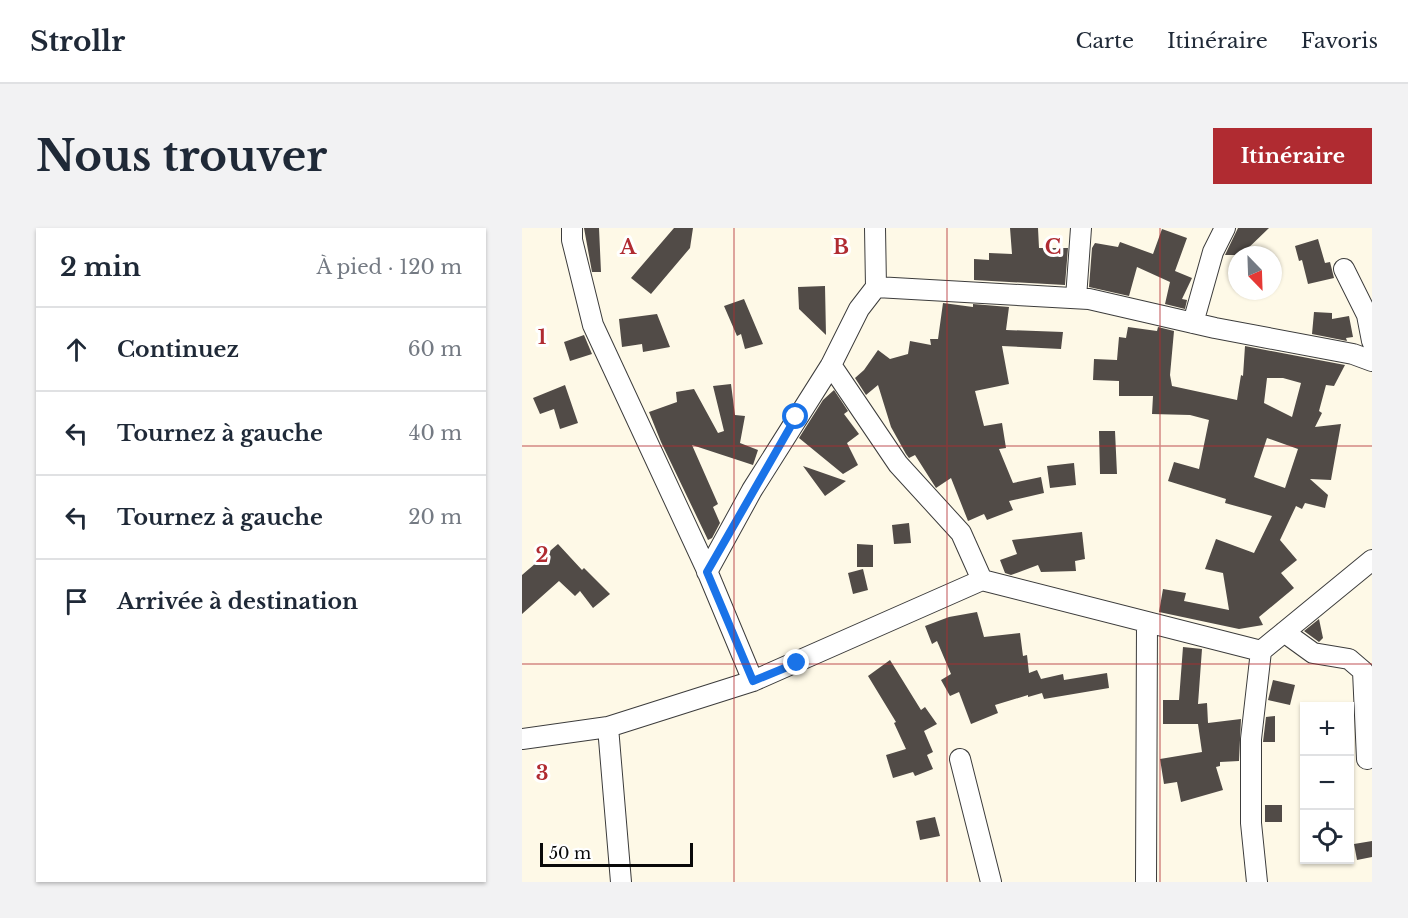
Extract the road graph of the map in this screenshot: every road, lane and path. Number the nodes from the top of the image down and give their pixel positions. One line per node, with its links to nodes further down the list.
1 (572, 228): 13 (street)
2 (875, 228): 6 (street)
3 (1081, 228): 7 (street)
4 (1225, 228): 8 (street)
5 (1344, 269): 9 (street)
6 (876, 287): 7 (street); 11 (street)
7 (1076, 298): 8 (street)
8 (1194, 322): 10 (street)
9 (1372, 340)
10 (1372, 361)
11 (831, 365): 13 (street); 14 (street)
12 (1372, 560): 16 (street)
13 (707, 572): 18 (street)
14 (982, 580): 15 (street); 18 (street)
15 (1147, 622): 17 (street); 25 (street)
16 (1284, 632): 17 (street); 22 (street)
17 (1261, 651): 26 (street)
18 (753, 681): 19 (street)
19 (608, 727): 20 (street); 23 (street)
20 (522, 739)
21 (960, 759): 24 (street)
22 (1367, 759)
23 (621, 882)
24 (991, 882)
25 (1146, 882)
26 (1257, 882)

